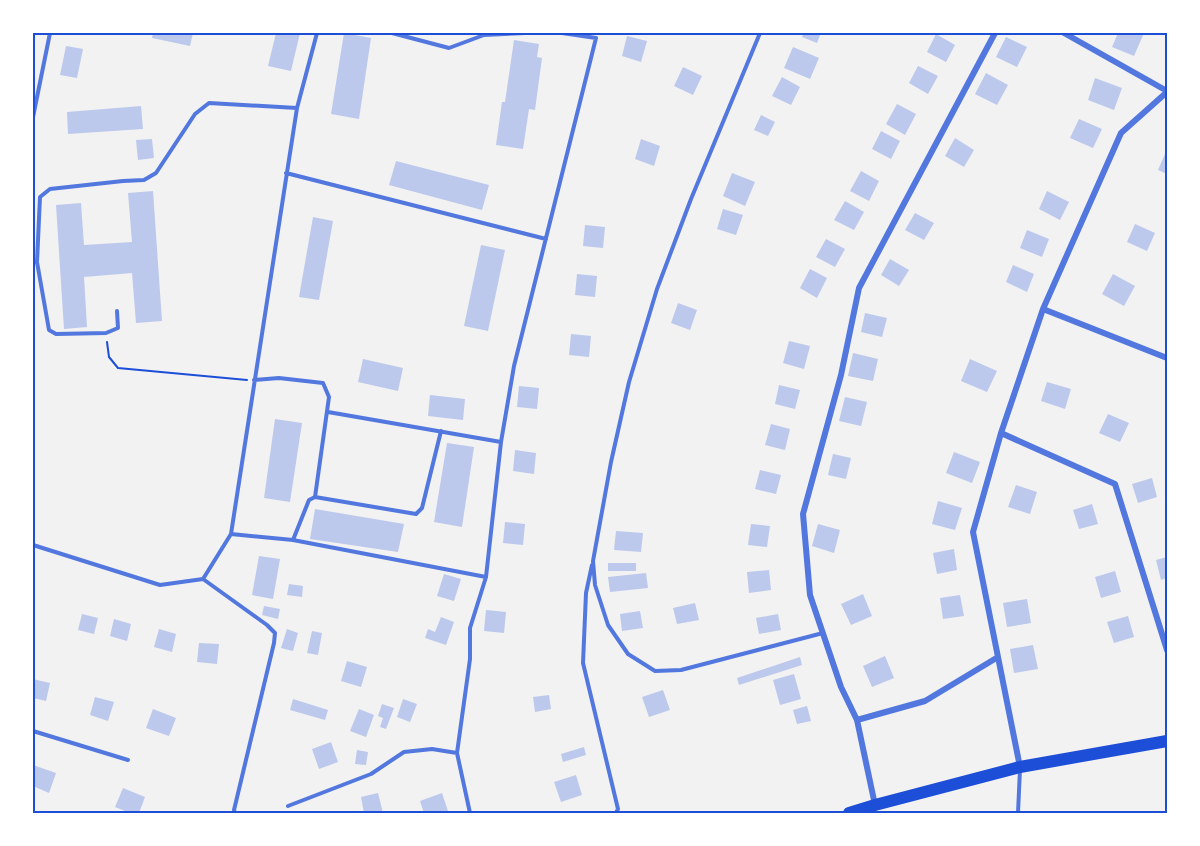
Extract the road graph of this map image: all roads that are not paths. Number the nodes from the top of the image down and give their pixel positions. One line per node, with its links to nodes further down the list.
1 (50, 33): 12 (lane)
2 (317, 33): 11 (lane)
3 (392, 33): 4 (lane)
4 (525, 33)
5 (562, 33): 9 (lane)
6 (760, 33): 28 (lane)
7 (995, 33): 31 (street)
8 (1064, 33): 10 (street)
9 (597, 35): 14 (lane)
10 (1167, 91): 16 (street)
11 (297, 108): 13 (lane); 15 (lane)
12 (33, 117)
13 (286, 173): 14 (lane); 19 (lane)
14 (546, 239): 23 (lane)
15 (35, 262): 17 (lane)
16 (1043, 309): 18 (street); 22 (street)
17 (117, 310)
18 (1167, 358)
19 (254, 380): 20 (lane); 25 (lane)
20 (328, 412): 21 (lane); 24 (lane)
21 (441, 431): 23 (lane); 24 (lane)
22 (1001, 433): 32 (street); 33 (street)
23 (501, 442): 29 (lane)
24 (315, 497): 26 (lane)
25 (231, 534): 26 (lane); 30 (lane)
26 (294, 540): 29 (lane)
27 (33, 545): 30 (lane)
28 (593, 561): 31 (lane); 44 (lane)
29 (486, 578): 37 (lane)
30 (203, 579): 42 (lane)
31 (823, 633): 34 (street)
32 (1167, 650)
33 (998, 657): 34 (street); 39 (street)
34 (857, 720): 40 (street)
35 (33, 731): 38 (lane)
36 (1167, 741): 39 (highway)
37 (457, 753): 41 (lane); 43 (lane)
38 (128, 760)
39 (1020, 766): 40 (highway); 46 (lane)
40 (875, 805): 45 (highway)
41 (288, 806)
42 (235, 813)
43 (470, 813)
44 (616, 813)
45 (849, 813)
46 (1018, 813)

